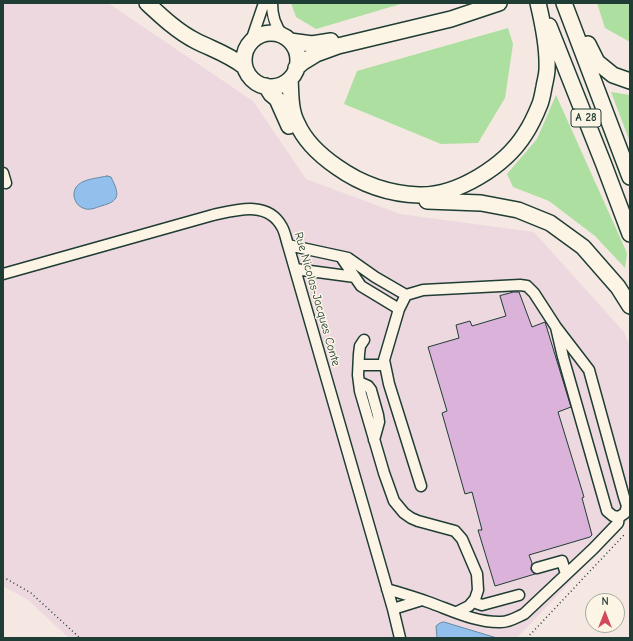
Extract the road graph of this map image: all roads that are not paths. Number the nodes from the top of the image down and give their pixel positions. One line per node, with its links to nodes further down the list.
1 (147, 3): 9 (highway); 10 (highway)
2 (264, 3): 9 (lane)
3 (272, 3): 8 (lane)
4 (470, 3): 8 (highway)
5 (499, 3): 11 (highway)
6 (539, 3): 11 (highway); 15 (highway, A 28)
7 (565, 3): 12 (highway); 14 (highway, A 28)
8 (286, 38): 9 (highway); 11 (highway)
9 (249, 45): 10 (highway)
10 (245, 67): 13 (highway)
11 (293, 74): 13 (highway)
12 (630, 81)
13 (266, 86): 22 (highway)
14 (630, 178)
15 (630, 234)
16 (288, 245): 17 (lane); 18 (lane, Rue Nicolas-Jacques Conte); 19 (lane, Rue Nicolas-Jacques Conte)
17 (340, 255): 20 (lane); 21 (lane)
18 (295, 269): 20 (lane); 32 (lane, Rue Nicolas-Jacques Conte)
19 (3, 274)
20 (355, 277): 23 (lane)
21 (406, 295): 23 (lane); 24 (lane)
22 (630, 306)
23 (399, 309): 27 (lane)
24 (556, 327): 29 (lane); 29 (lane)
25 (364, 340): 26 (lane)
26 (358, 365): 27 (lane); 35 (lane)
27 (386, 365): 28 (lane)
28 (421, 486)
29 (619, 517): 31 (lane)
30 (537, 568): 31 (lane)
31 (566, 574): 37 (lane)
32 (387, 589): 34 (lane); 36 (lane, Rue Nicolas-Jacques Conte)
33 (519, 595): 35 (lane)
34 (422, 600): 36 (lane); 37 (lane)
35 (473, 602): 37 (lane)
36 (393, 608): 38 (lane, Rue Nicolas-Jacques Conte)
37 (457, 612)
38 (400, 638)

